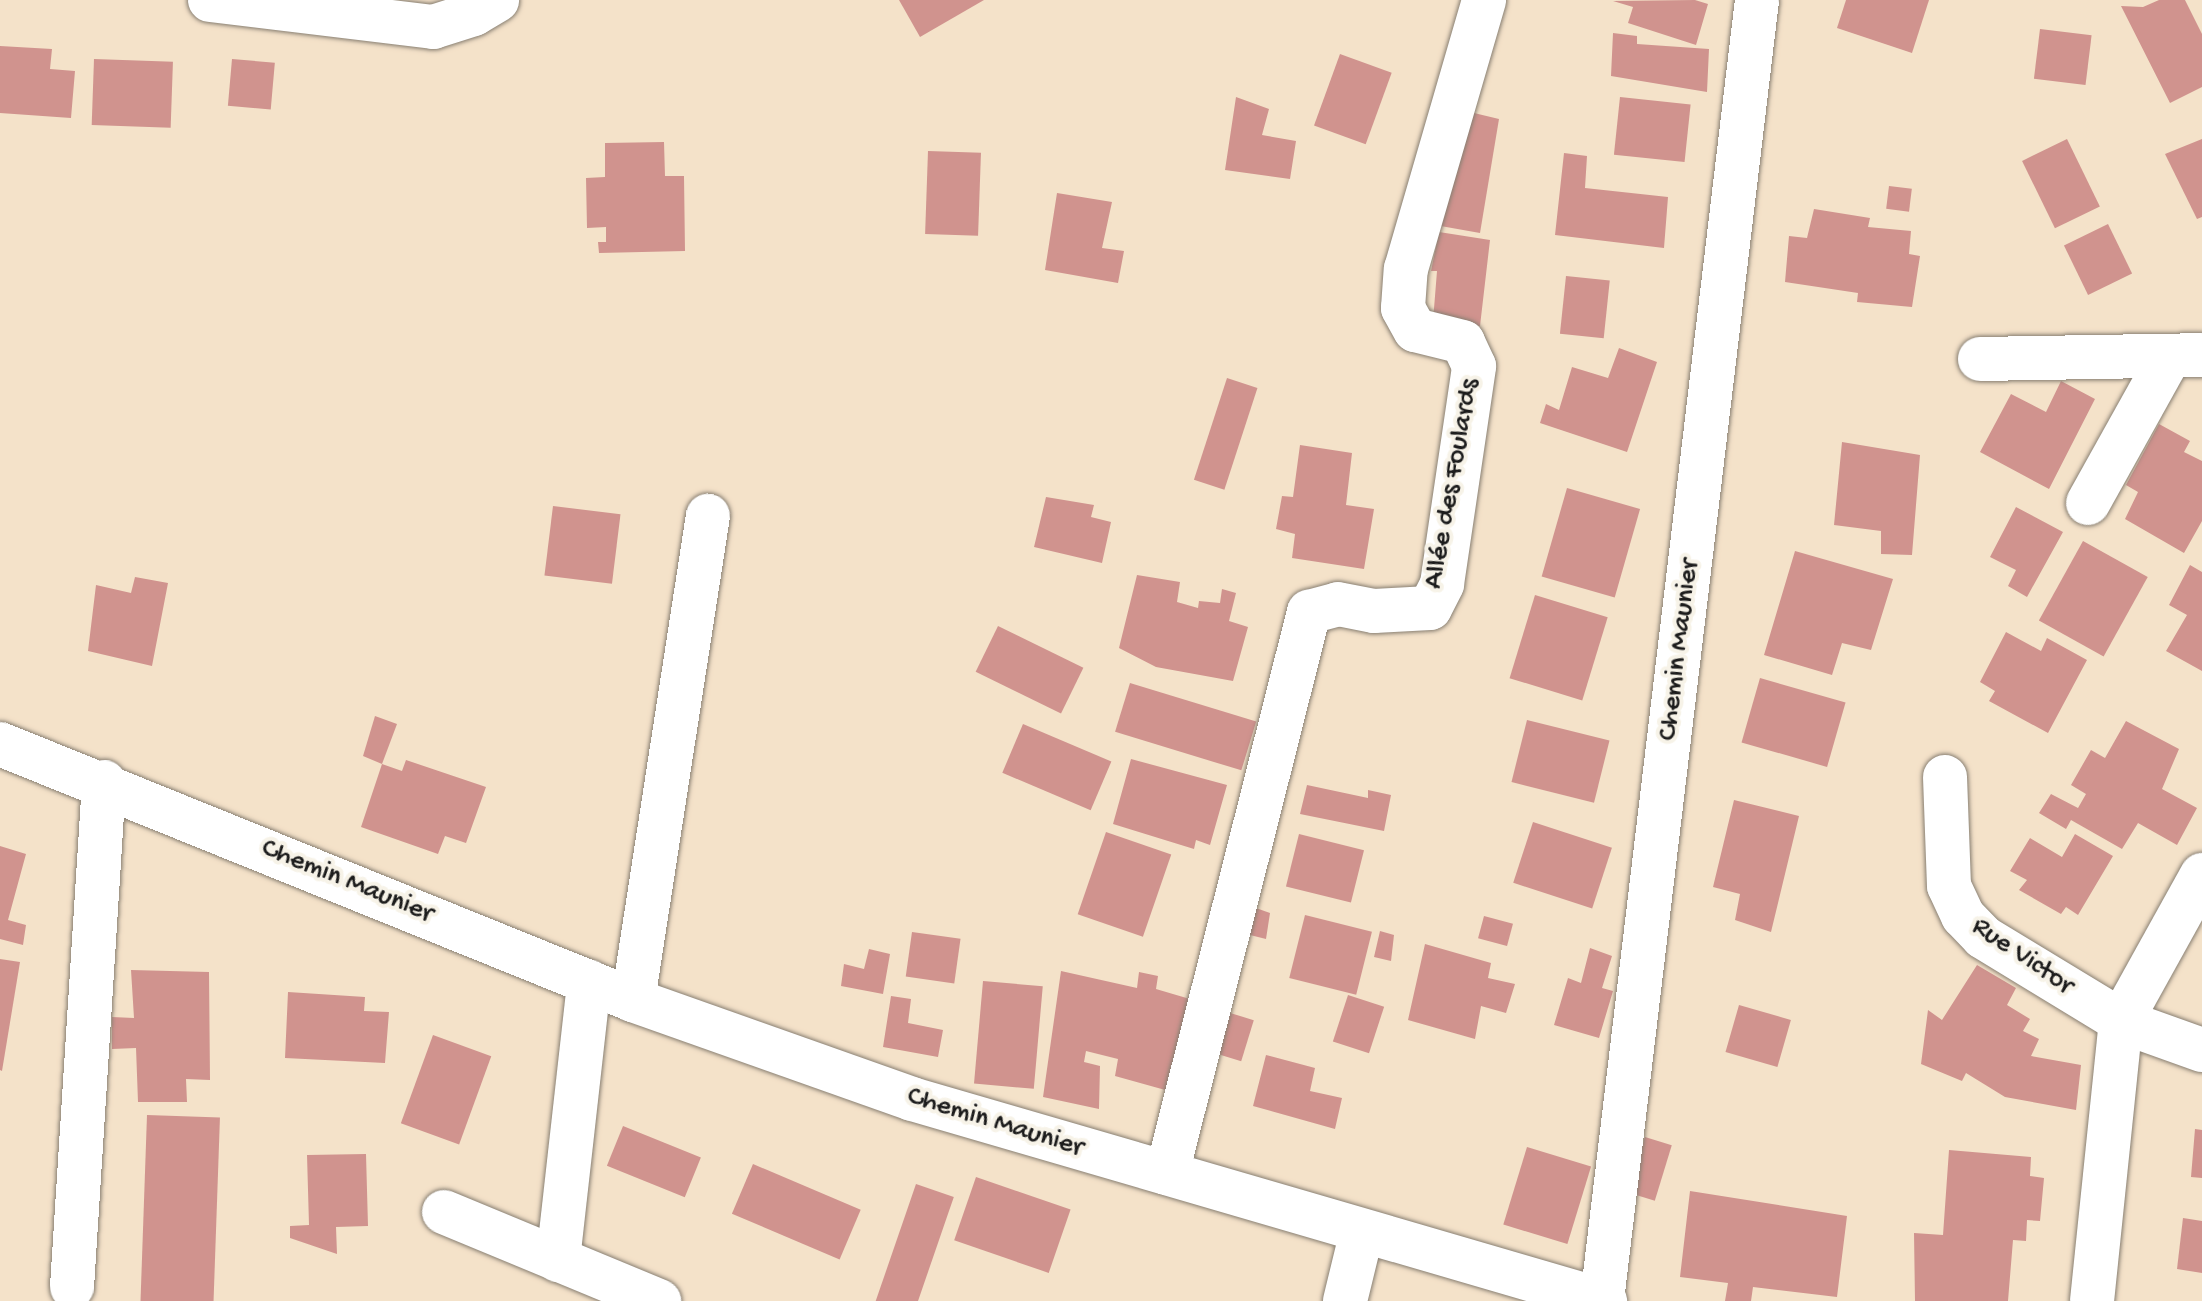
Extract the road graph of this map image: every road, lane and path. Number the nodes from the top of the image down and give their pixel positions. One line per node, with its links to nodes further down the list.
1 (210, 0): 2 (street)
2 (497, 0)
3 (1484, 0): 17 (street, Allée des Foulards)
4 (1757, 0): 24 (street, Chemin Maunier)
5 (2185, 357): 6 (street); 7 (street)
6 (1980, 359)
7 (2088, 503)
8 (708, 516): 14 (street)
9 (0, 744): 11 (street, Chemin Maunier)
10 (1945, 777): 15 (street, Rue Victor)
11 (104, 782): 13 (street, Chemin Maunier); 21 (street)
12 (2202, 875): 15 (street)
13 (589, 982): 14 (street, Chemin Maunier); 20 (street)
14 (633, 1000): 17 (street, Chemin Maunier)
15 (2121, 1021): 16 (street, Rue Victor); 25 (street)
16 (2202, 1050)
17 (1167, 1173): 19 (street, Chemin Maunier)
18 (444, 1212): 20 (street)
19 (1362, 1231): 23 (street); 24 (street, Chemin Maunier)
20 (558, 1260): 22 (street)
21 (72, 1287)
22 (659, 1301)
23 (1345, 1301)
24 (1604, 1301)
25 (2092, 1301)

